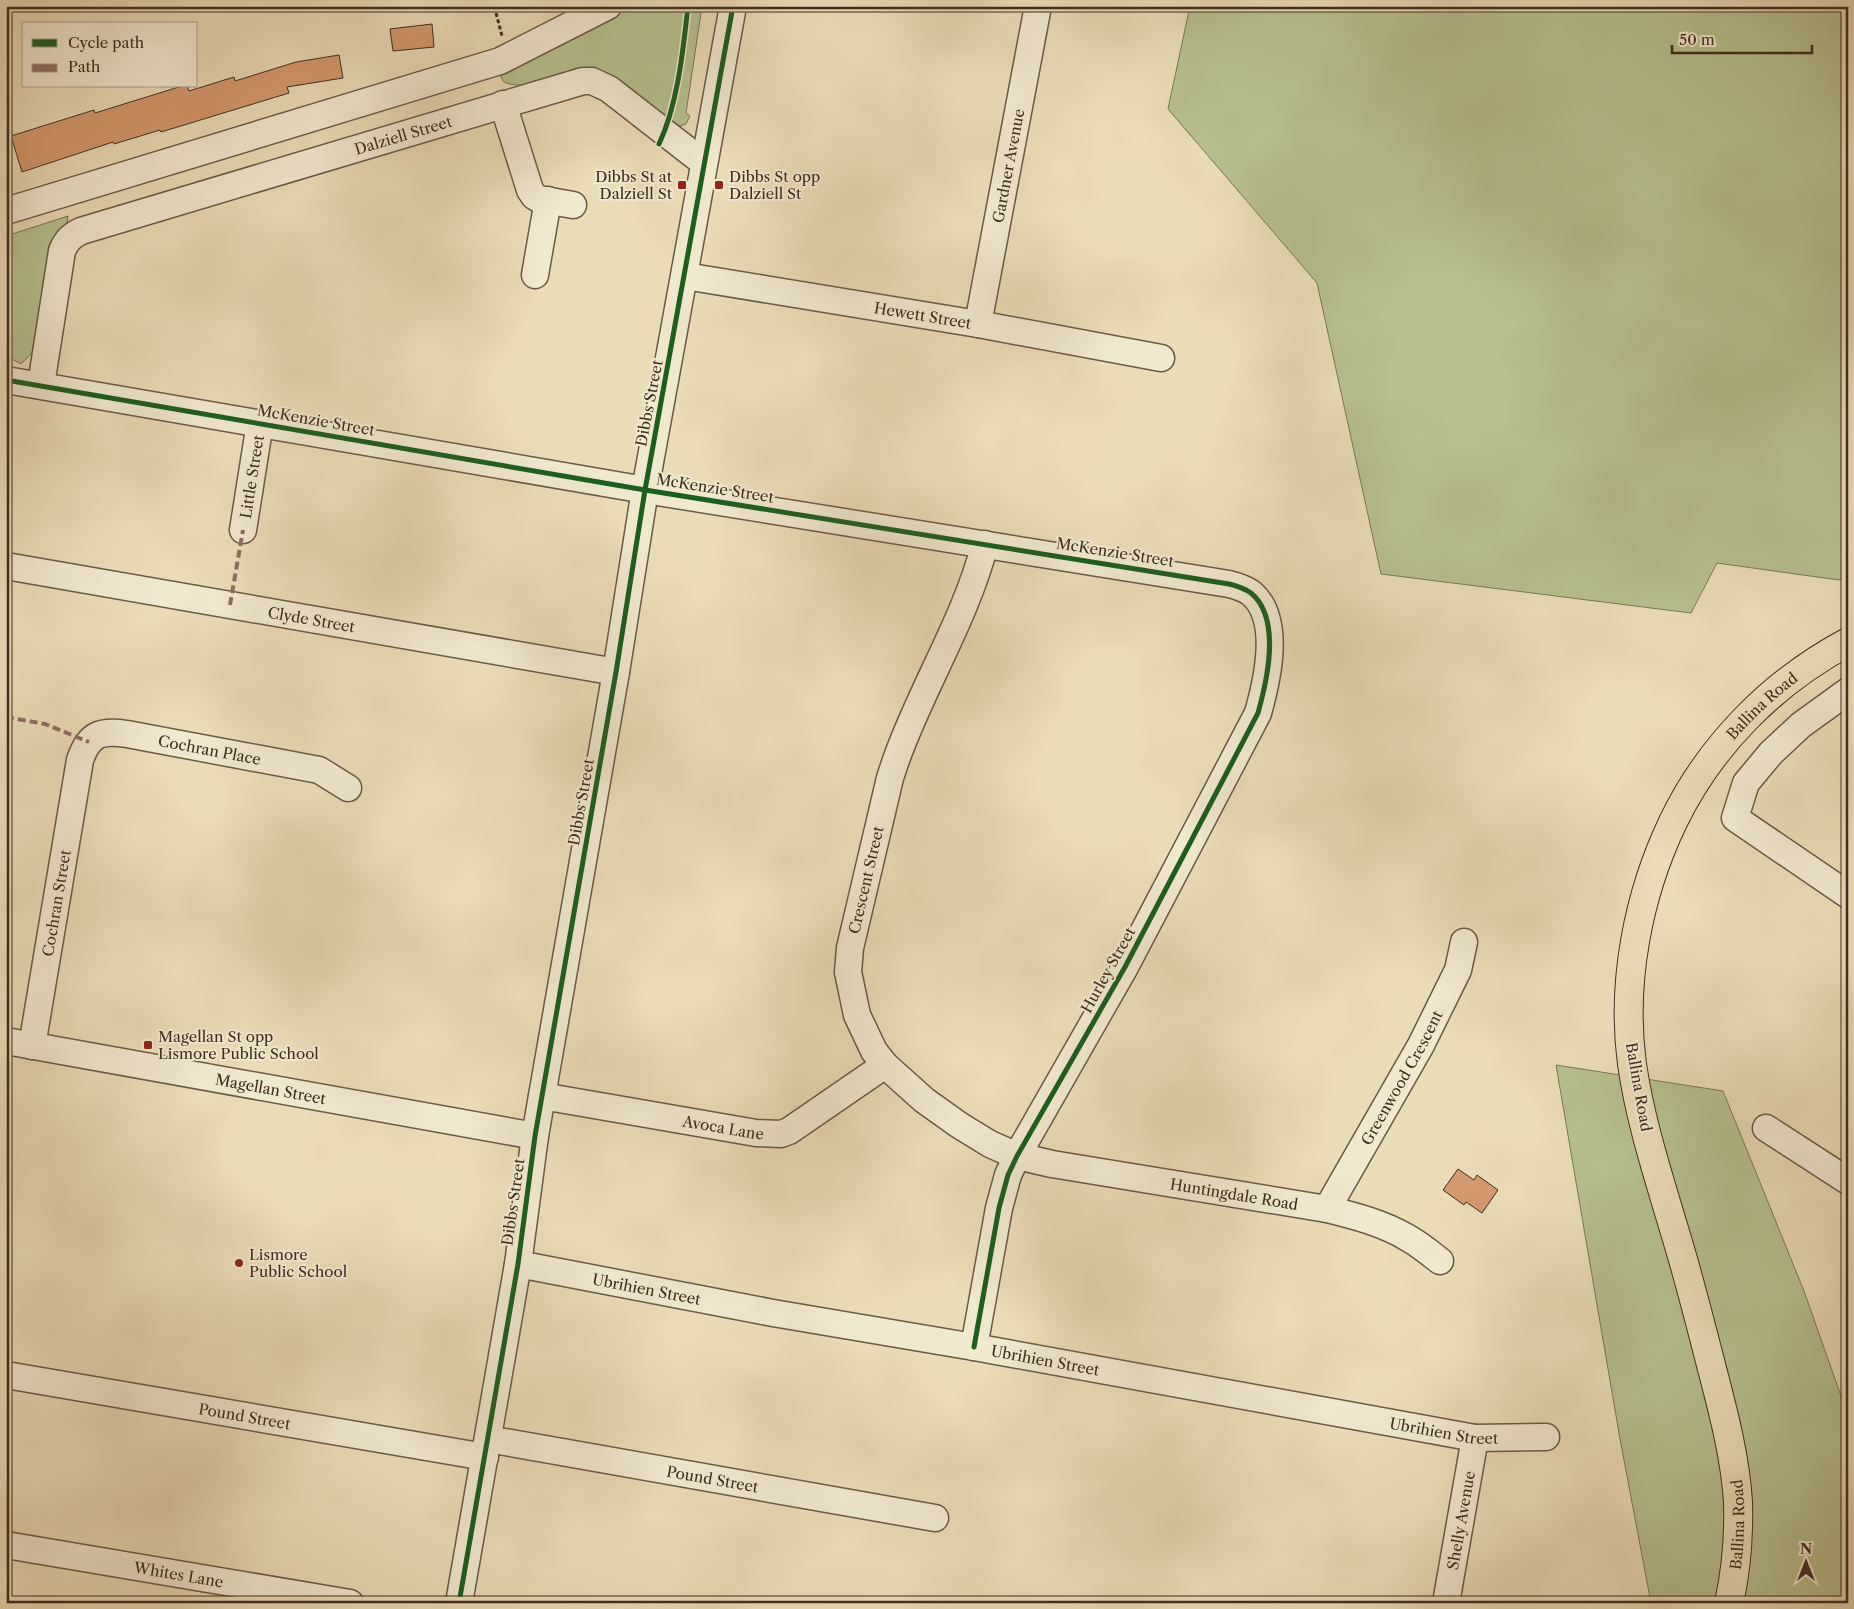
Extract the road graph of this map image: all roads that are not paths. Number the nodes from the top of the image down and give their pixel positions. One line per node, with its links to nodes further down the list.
1 (608, 6): 6 (street)
2 (733, 6): 5 (street, Dibbs Street)
3 (1038, 6): 13 (street, Gardner Avenue)
4 (503, 104): 5 (street, Dalziell Street); 7 (street); 10 (street, Dalziell Street)
5 (704, 163): 12 (street, Dibbs Street)
6 (71, 192): 9 (street); 10 (street)
7 (548, 200): 8 (street); 11 (street)
8 (573, 205)
9 (6, 211)
10 (81, 231): 16 (street, Dalziell Street)
11 (535, 274)
12 (685, 276): 13 (street, Hewett Street); 18 (street, Dibbs Street)
13 (978, 324): 14 (street, Hewett Street)
14 (1161, 358)
15 (6, 380): 16 (street, McKenzie Street)
16 (41, 386): 17 (street, McKenzie Street)
17 (260, 424): 18 (street, McKenzie Street); 19 (street, Little Street)
18 (645, 490): 20 (street, McKenzie Street); 24 (street, Dibbs Street)
19 (243, 530)
20 (985, 544): 22 (street, McKenzie Street); 32 (street, Crescent Street)
21 (6, 566): 24 (street, Clyde Street)
22 (1263, 610): 36 (street, Hurley Street)
23 (1848, 642): 51 (main road, Ballina Road)
24 (616, 672): 33 (street, Dibbs Street)
25 (1848, 691): 28 (street)
26 (80, 760): 27 (street, Cochran Place); 31 (street, Cochran Street)
27 (348, 788)
28 (1848, 895)
29 (1464, 942): 38 (street, Greenwood Crescent)
30 (6, 1041): 31 (street, Magellan Street)
31 (32, 1046): 35 (street, Magellan Street)
32 (884, 1065): 33 (street, Avoca Lane); 36 (street, Crescent Street)
33 (542, 1096): 35 (street, Dibbs Street)
34 (1766, 1128): 37 (street)
35 (535, 1136): 40 (street, Dibbs Street)
36 (1017, 1156): 38 (street, Huntingdale Road); 41 (street, Hurley Street)
37 (1848, 1181)
38 (1327, 1208): 39 (street, Huntingdale Road)
39 (1440, 1261)
40 (518, 1264): 41 (street, Ubrihien Street); 45 (street, Dibbs Street)
41 (974, 1347): 44 (street, Ubrihien Street)
42 (6, 1376): 45 (street, Pound Street)
43 (1546, 1437): 44 (street, Ubrihien Street)
44 (1475, 1438): 50 (street, Shelly Avenue)
45 (486, 1448): 46 (street, Pound Street); 49 (street, Dibbs Street)
46 (935, 1518)
47 (6, 1545): 48 (street, Whites Lane)
48 (350, 1603)
49 (459, 1603)
50 (1446, 1603)
51 (1729, 1603)

